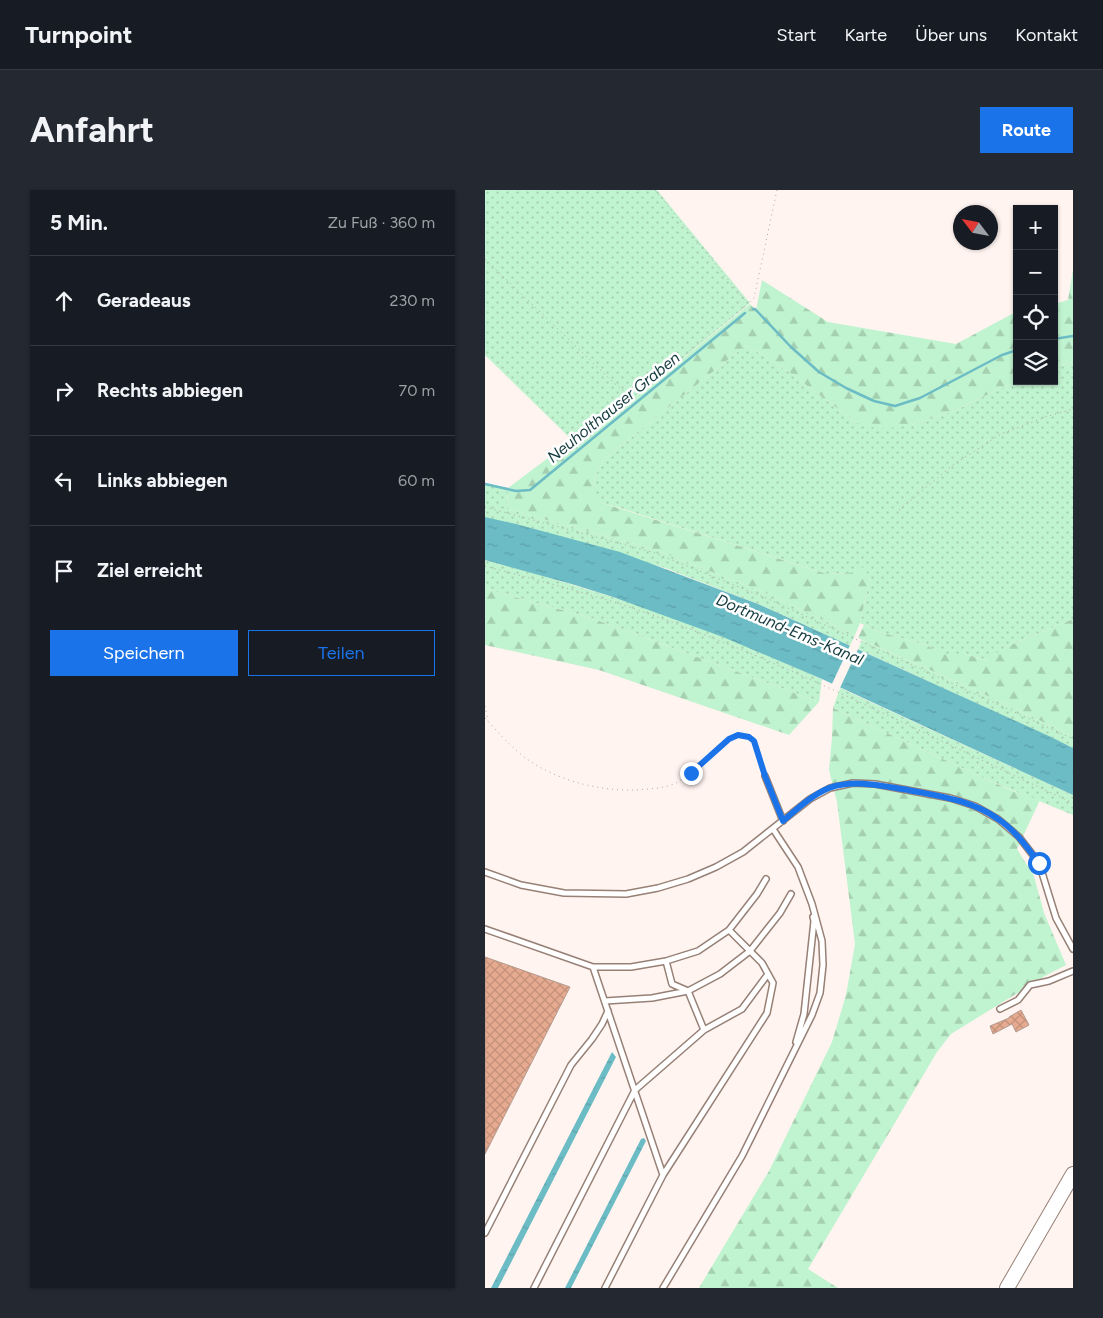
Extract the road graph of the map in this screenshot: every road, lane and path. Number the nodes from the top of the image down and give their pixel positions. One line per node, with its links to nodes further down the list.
1 (655, 190): 4 (path)
2 (777, 190): 4 (path)
3 (485, 259): 5 (path)
4 (748, 304): 5 (path)
5 (632, 397): 7 (path)
6 (1073, 408): 9 (path)
7 (579, 436)
8 (485, 507): 14 (path)
9 (899, 510)
10 (485, 566): 16 (path)
11 (485, 706): 13 (path)
12 (485, 718): 13 (path)
13 (489, 722): 15 (path)
14 (1073, 739)
15 (765, 776): 17 (lane)
16 (1073, 803)
17 (783, 821): 18 (lane); 25 (lane)
18 (773, 829): 19 (lane); 22 (lane)
19 (485, 872)
20 (766, 879): 24 (lane)
21 (791, 894): 26 (lane)
22 (812, 904): 36 (lane); 36 (lane)
23 (485, 929): 28 (lane)
24 (729, 930): 26 (lane); 27 (lane)
25 (1073, 949)
26 (751, 951): 30 (lane); 31 (lane)
27 (666, 961): 28 (lane); 31 (lane)
28 (593, 967): 32 (lane)
29 (1073, 971): 33 (lane)
30 (768, 974): 35 (lane); 39 (lane)
31 (689, 991): 32 (lane); 35 (lane)
32 (605, 1001): 34 (lane)
33 (1001, 1009)
34 (608, 1011): 37 (lane); 40 (lane)
35 (704, 1030): 37 (lane)
36 (792, 1056): 43 (lane)
37 (635, 1090): 39 (lane); 41 (lane)
38 (1073, 1174): 44 (main road)
39 (663, 1175): 42 (lane)
40 (485, 1233)
41 (534, 1288)
42 (605, 1288)
43 (663, 1288)
44 (1007, 1288)

